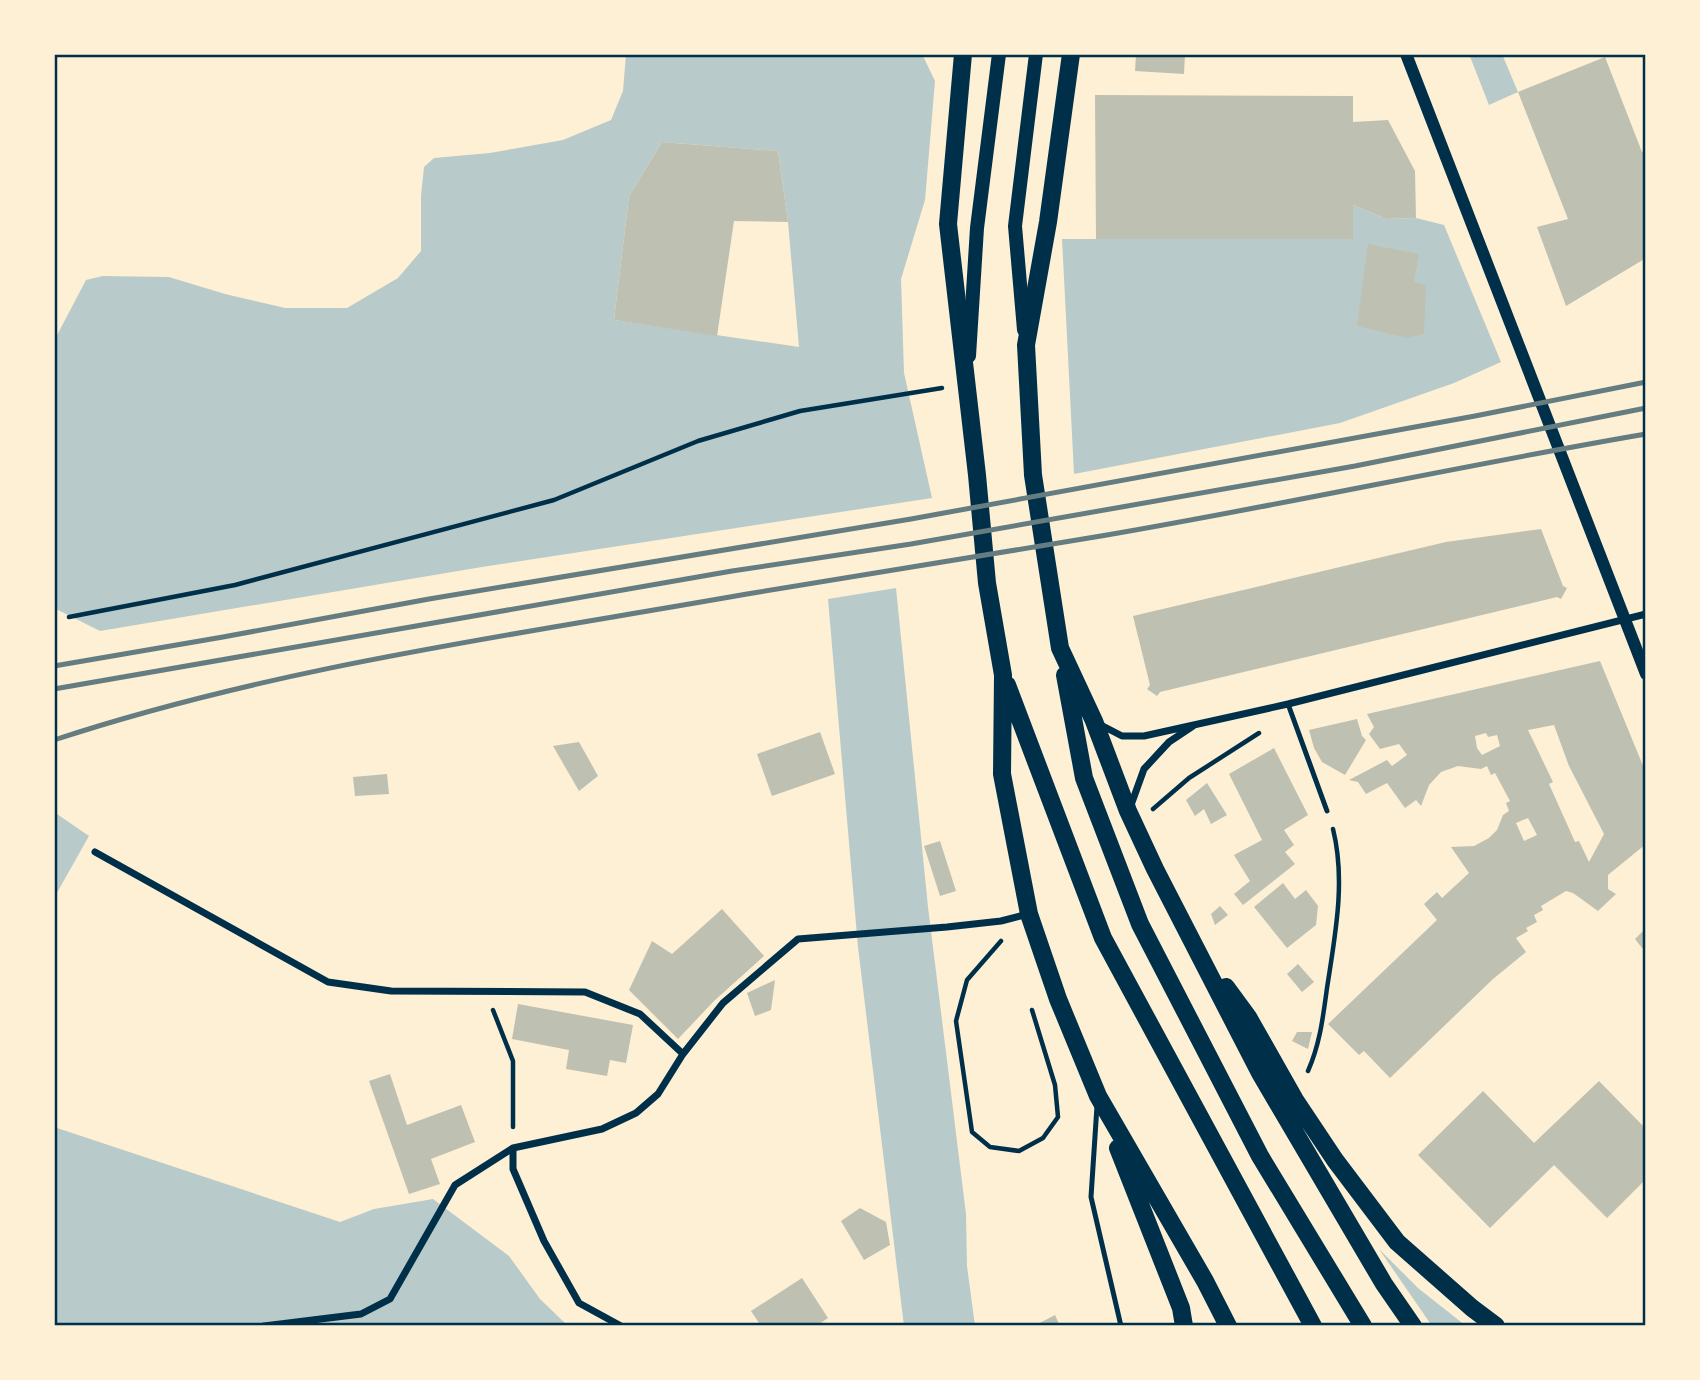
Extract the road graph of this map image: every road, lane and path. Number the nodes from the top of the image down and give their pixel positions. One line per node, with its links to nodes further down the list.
1 (999, 54): 7 (main road)
2 (1036, 54): 6 (main road)
3 (1071, 54): 6 (main road)
4 (1406, 54): 10 (street)
5 (962, 55): 7 (main road)
6 (1026, 345): 11 (main road)
7 (967, 383): 9 (path); 13 (main road)
8 (1646, 614): 10 (street)
9 (69, 617)
10 (1624, 621): 12 (street); 14 (street)
11 (1059, 648): 15 (main road); 33 (main road)
12 (1646, 674)
13 (1003, 675): 20 (main road); 32 (main road)
14 (1288, 704): 16 (street); 18 (lane)
15 (1094, 721): 16 (street); 17 (main road)
16 (1196, 724): 17 (street)
17 (1128, 811): 21 (main road)
18 (1327, 811): 24 (path)
19 (95, 852): 22 (street)
20 (1029, 914): 23 (street); 25 (main road)
21 (1187, 931): 34 (main road); 35 (main road)
22 (485, 990): 23 (street); 26 (path)
23 (683, 1055): 26 (street)
24 (1308, 1072)
25 (1098, 1096): 29 (lane); 30 (main road); 31 (main road)
26 (513, 1148): 27 (street); 28 (street)
27 (264, 1326)
28 (621, 1326)
29 (1121, 1326)
30 (1184, 1326)
31 (1228, 1326)
32 (1313, 1326)
33 (1363, 1326)
34 (1413, 1326)
35 (1496, 1326)

